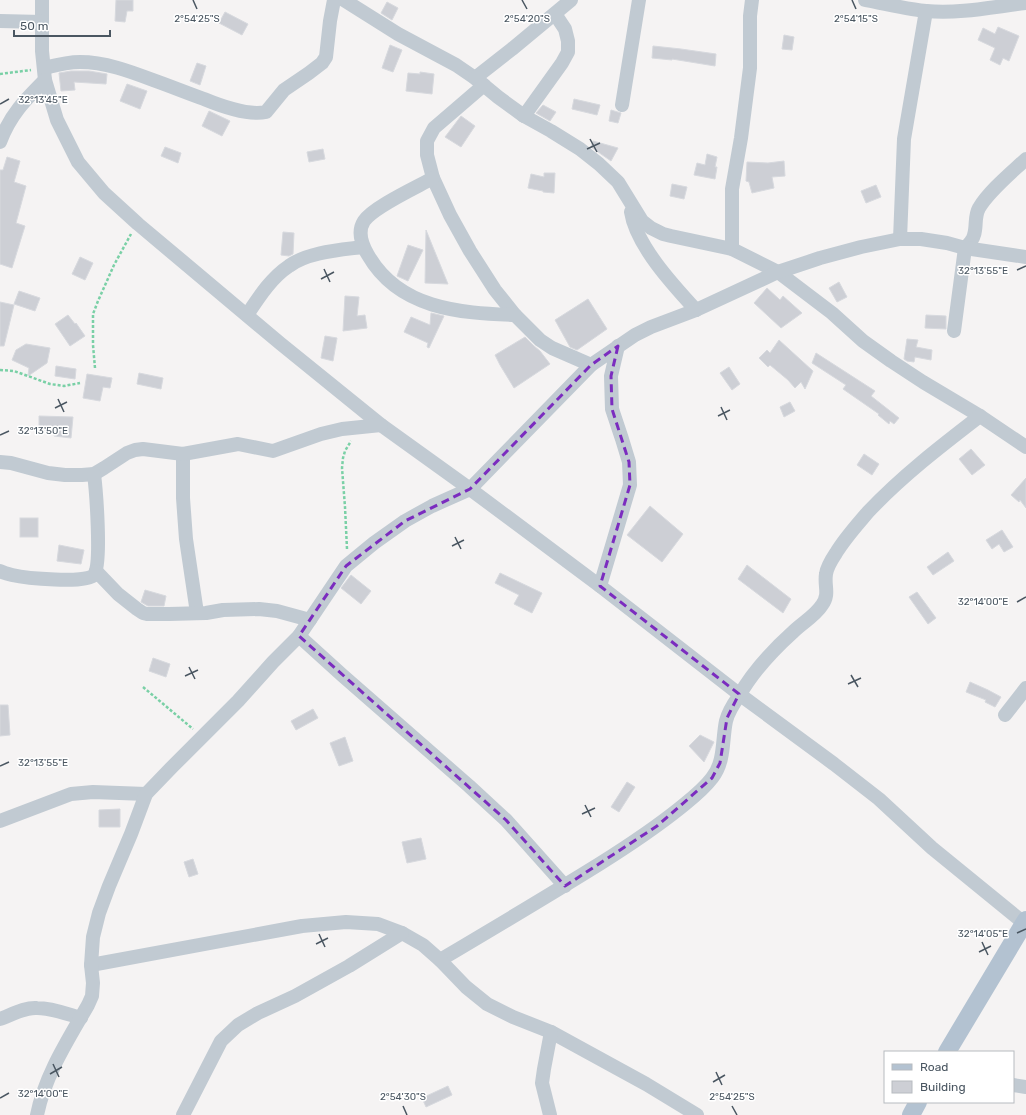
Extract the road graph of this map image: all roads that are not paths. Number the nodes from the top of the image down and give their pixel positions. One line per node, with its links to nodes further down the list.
1 (42, 0): 12 (street)
2 (334, 0): 13 (street)
3 (344, 0): 14 (street)
4 (571, 0): 10 (street)
5 (639, 0): 15 (street)
6 (752, 0): 24 (street)
7 (866, 0): 9 (street)
8 (1026, 3): 9 (street)
9 (926, 11): 21 (street)
10 (556, 14): 14 (street); 16 (street)
11 (0, 21): 12 (street)
12 (42, 22): 13 (street)
13 (44, 74): 17 (street); 29 (street)
14 (480, 82): 16 (street); 19 (street)
15 (622, 105)
16 (524, 116): 20 (street)
17 (0, 142)
18 (1026, 159): 23 (street)
19 (433, 178): 22 (street); 28 (street)
20 (629, 199): 24 (street); 27 (street)
21 (900, 239): 23 (street); 26 (street)
22 (363, 247): 28 (street); 29 (street)
23 (965, 248): 25 (street); 30 (street)
24 (732, 249): 26 (street)
25 (1026, 257)
26 (778, 272): 27 (street); 33 (street)
27 (696, 310): 31 (street)
28 (515, 314): 32 (street)
29 (247, 315): 34 (street)
30 (954, 331)
31 (618, 346): 32 (street); 42 (street)
32 (591, 365): 39 (street)
33 (980, 416): 35 (street); 47 (street)
34 (381, 425): 36 (street); 39 (street)
35 (1026, 447)
36 (182, 454): 38 (street); 43 (street)
37 (0, 462): 38 (street)
38 (94, 474): 41 (street)
39 (470, 489): 42 (street); 44 (street)
40 (0, 571): 41 (street)
41 (96, 571): 43 (street)
42 (600, 586): 47 (street)
43 (197, 613): 44 (street)
44 (310, 620): 45 (street)
45 (298, 636): 49 (street); 51 (street)
46 (1026, 688): 48 (street)
47 (739, 694): 51 (street); 52 (street)
48 (1005, 715)
49 (146, 794): 50 (street); 55 (street)
50 (0, 821)
51 (565, 886): 54 (street)
52 (1025, 921): 59 (main road)
53 (402, 933): 54 (street); 55 (street); 64 (street)
54 (440, 960): 58 (street)
55 (91, 965): 56 (street)
56 (81, 1018): 57 (street); 63 (street)
57 (0, 1019)
58 (550, 1032): 65 (street); 66 (street)
59 (948, 1051)
60 (1014, 1085): 61 (street)
61 (1026, 1087)
62 (917, 1103): 67 (main road)
63 (37, 1115)
64 (183, 1115)
65 (550, 1115)
66 (697, 1115)
67 (910, 1115)

